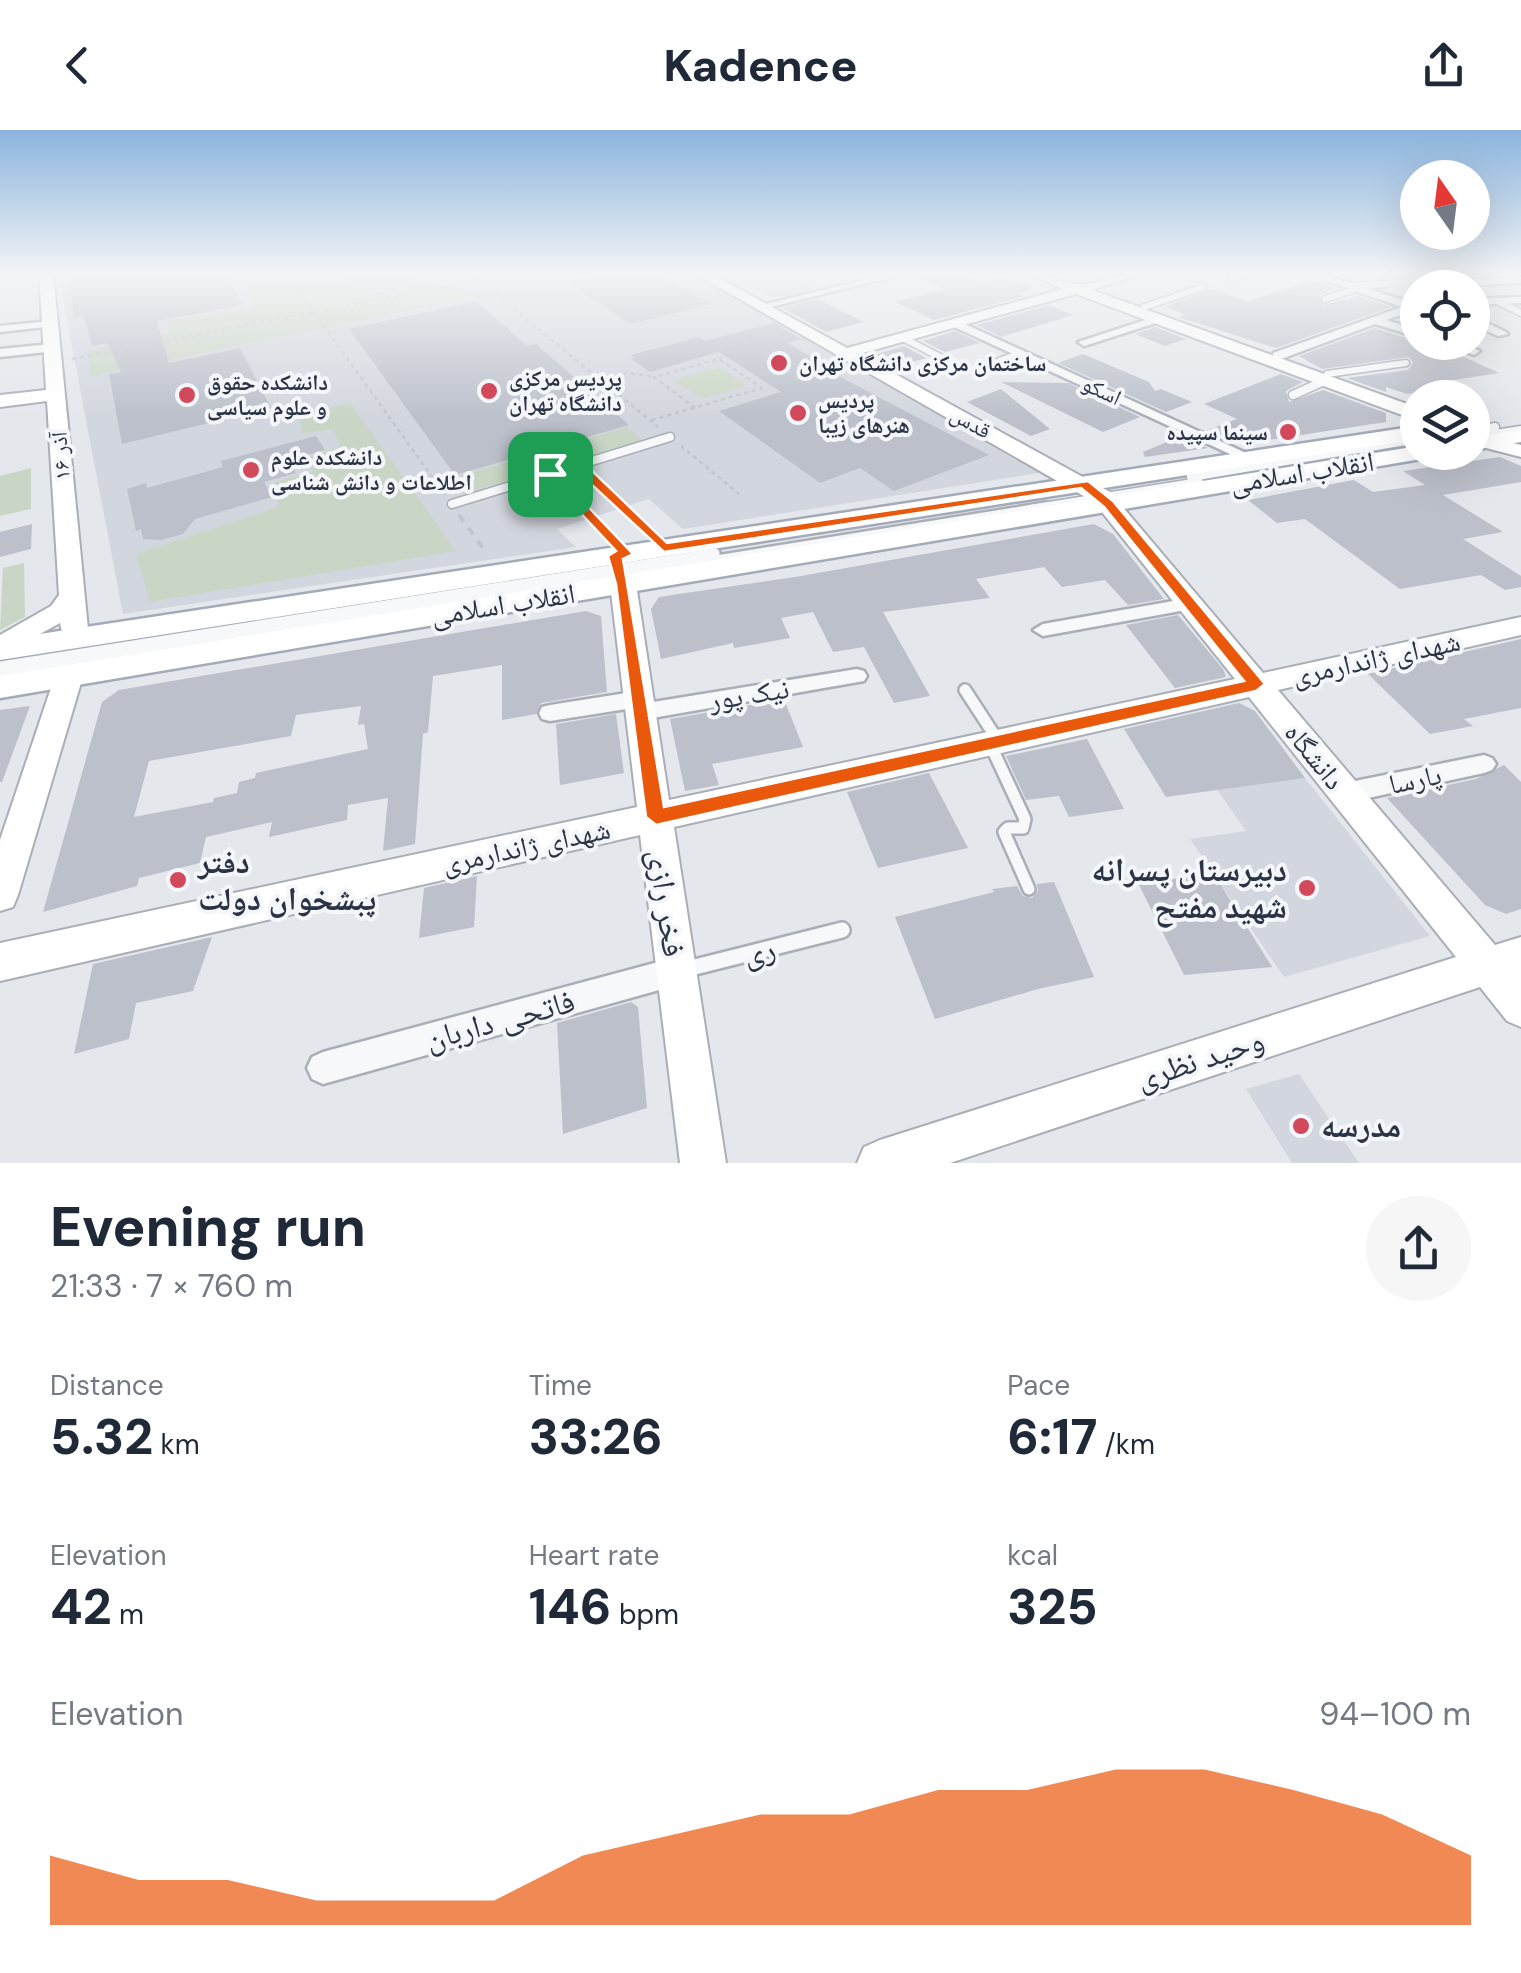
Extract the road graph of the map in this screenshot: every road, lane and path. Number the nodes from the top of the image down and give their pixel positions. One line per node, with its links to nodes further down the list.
1 (258, 321): 21 (path)
2 (321, 321): 53 (path)
3 (529, 321): 31 (path)
4 (790, 321): 18 (street, قدس)
5 (961, 321): 10 (street)
6 (1151, 321): 17 (street)
7 (1164, 321): 30 (street)
8 (1183, 321): 22 (street)
9 (1370, 321): 22 (street)
10 (954, 323): 15 (street); 20 (street, اسکو)
11 (50, 324): 13 (street); 21 (street, ۱۶ آذر)
12 (1490, 328): 14 (street)
13 (0, 329)
14 (1502, 334)
15 (902, 338): 18 (street); 23 (lane)
16 (754, 340): 24 (path)
17 (1084, 342)
18 (846, 352): 52 (street, قدس)
19 (0, 353): 21 (street)
20 (1021, 353): 25 (lane); 48 (street, اسکو)
21 (52, 355): 33 (street, ۱۶ آذر)
22 (1277, 356): 30 (street)
23 (942, 358)
24 (720, 359): 28 (path); 29 (path)
25 (999, 361)
26 (1406, 363): 30 (lane)
27 (749, 372): 28 (path)
28 (741, 374): 36 (path)
29 (654, 377): 31 (path); 36 (path)
30 (1326, 377): 32 (lane); 35 (street); 37 (street)
31 (600, 380): 39 (path)
32 (1293, 394)
33 (55, 395): 34 (street); 57 (street, ۱۶ آذر)
34 (0, 401)
35 (1400, 401)
36 (695, 408): 39 (path)
37 (1400, 408)
38 (1521, 416): 40 (main road)
39 (650, 421): 43 (path)
40 (1490, 429)
41 (1521, 430): 42 (main road)
42 (1490, 434)
43 (670, 437): 49 (lane); 51 (path)
44 (1490, 441): 47 (street)
45 (1400, 445): 48 (main road, انقلاب اسلامی)
46 (1400, 446): 52 (main road, انقلاب اسلامی)
47 (1521, 450)
48 (1250, 458): 52 (main road, انقلاب اسلامی)
49 (579, 465): 50 (lane); 54 (path)
50 (550, 474): 53 (lane); 56 (path)
51 (738, 494)
52 (1097, 494): 54 (main road, انقلاب اسلامی); 56 (main road, انقلاب اسلامی); 58 (street, دانشگاه)
53 (452, 504): 55 (path)
54 (664, 548): 56 (main road, انقلاب اسلامی)
55 (486, 552)
56 (621, 567): 62 (main road, انقلاب اسلامی); 62 (main road, انقلاب اسلامی); 69 (street, فخر رازی)
57 (71, 596): 61 (street); 62 (street, ۱۶ آذر)
58 (1190, 604): 60 (street); 66 (street, دانشگاه)
59 (1521, 626): 66 (street, شهدای ژاندارمری)
60 (1043, 630)
61 (0, 649): 62 (main road, انقلاب اسلامی)
62 (72, 658): 63 (lane); 64 (lane); 67 (main road, انقلاب اسلامی); 76 (street)
63 (0, 666)
64 (0, 675)
65 (857, 676): 69 (street, نیک پور)
66 (1256, 684): 71 (street, شهدای ژاندارمری); 73 (street, دانشگاه)
67 (0, 687)
68 (964, 690): 71 (lane)
69 (640, 706): 70 (street, نیک پور); 74 (street, فخر رازی)
70 (550, 713)
71 (994, 743): 74 (street, شهدای ژاندارمری); 75 (lane)
72 (1484, 764): 73 (street, پارسا)
73 (1345, 793): 78 (street, دانشگاه)
74 (656, 817): 79 (street, شهدای ژاندارمری); 80 (street, فخر رازی)
75 (1028, 888)
76 (0, 895)
77 (842, 930): 80 (lane, ری)
78 (1504, 961): 81 (street, دانشگاه); 83 (street, وحید نظری)
79 (0, 962)
80 (677, 971): 82 (street, فاتحی داربان); 84 (street, فخر رازی)
81 (1521, 1008)
82 (323, 1068)
83 (900, 1160)
84 (704, 1163)

